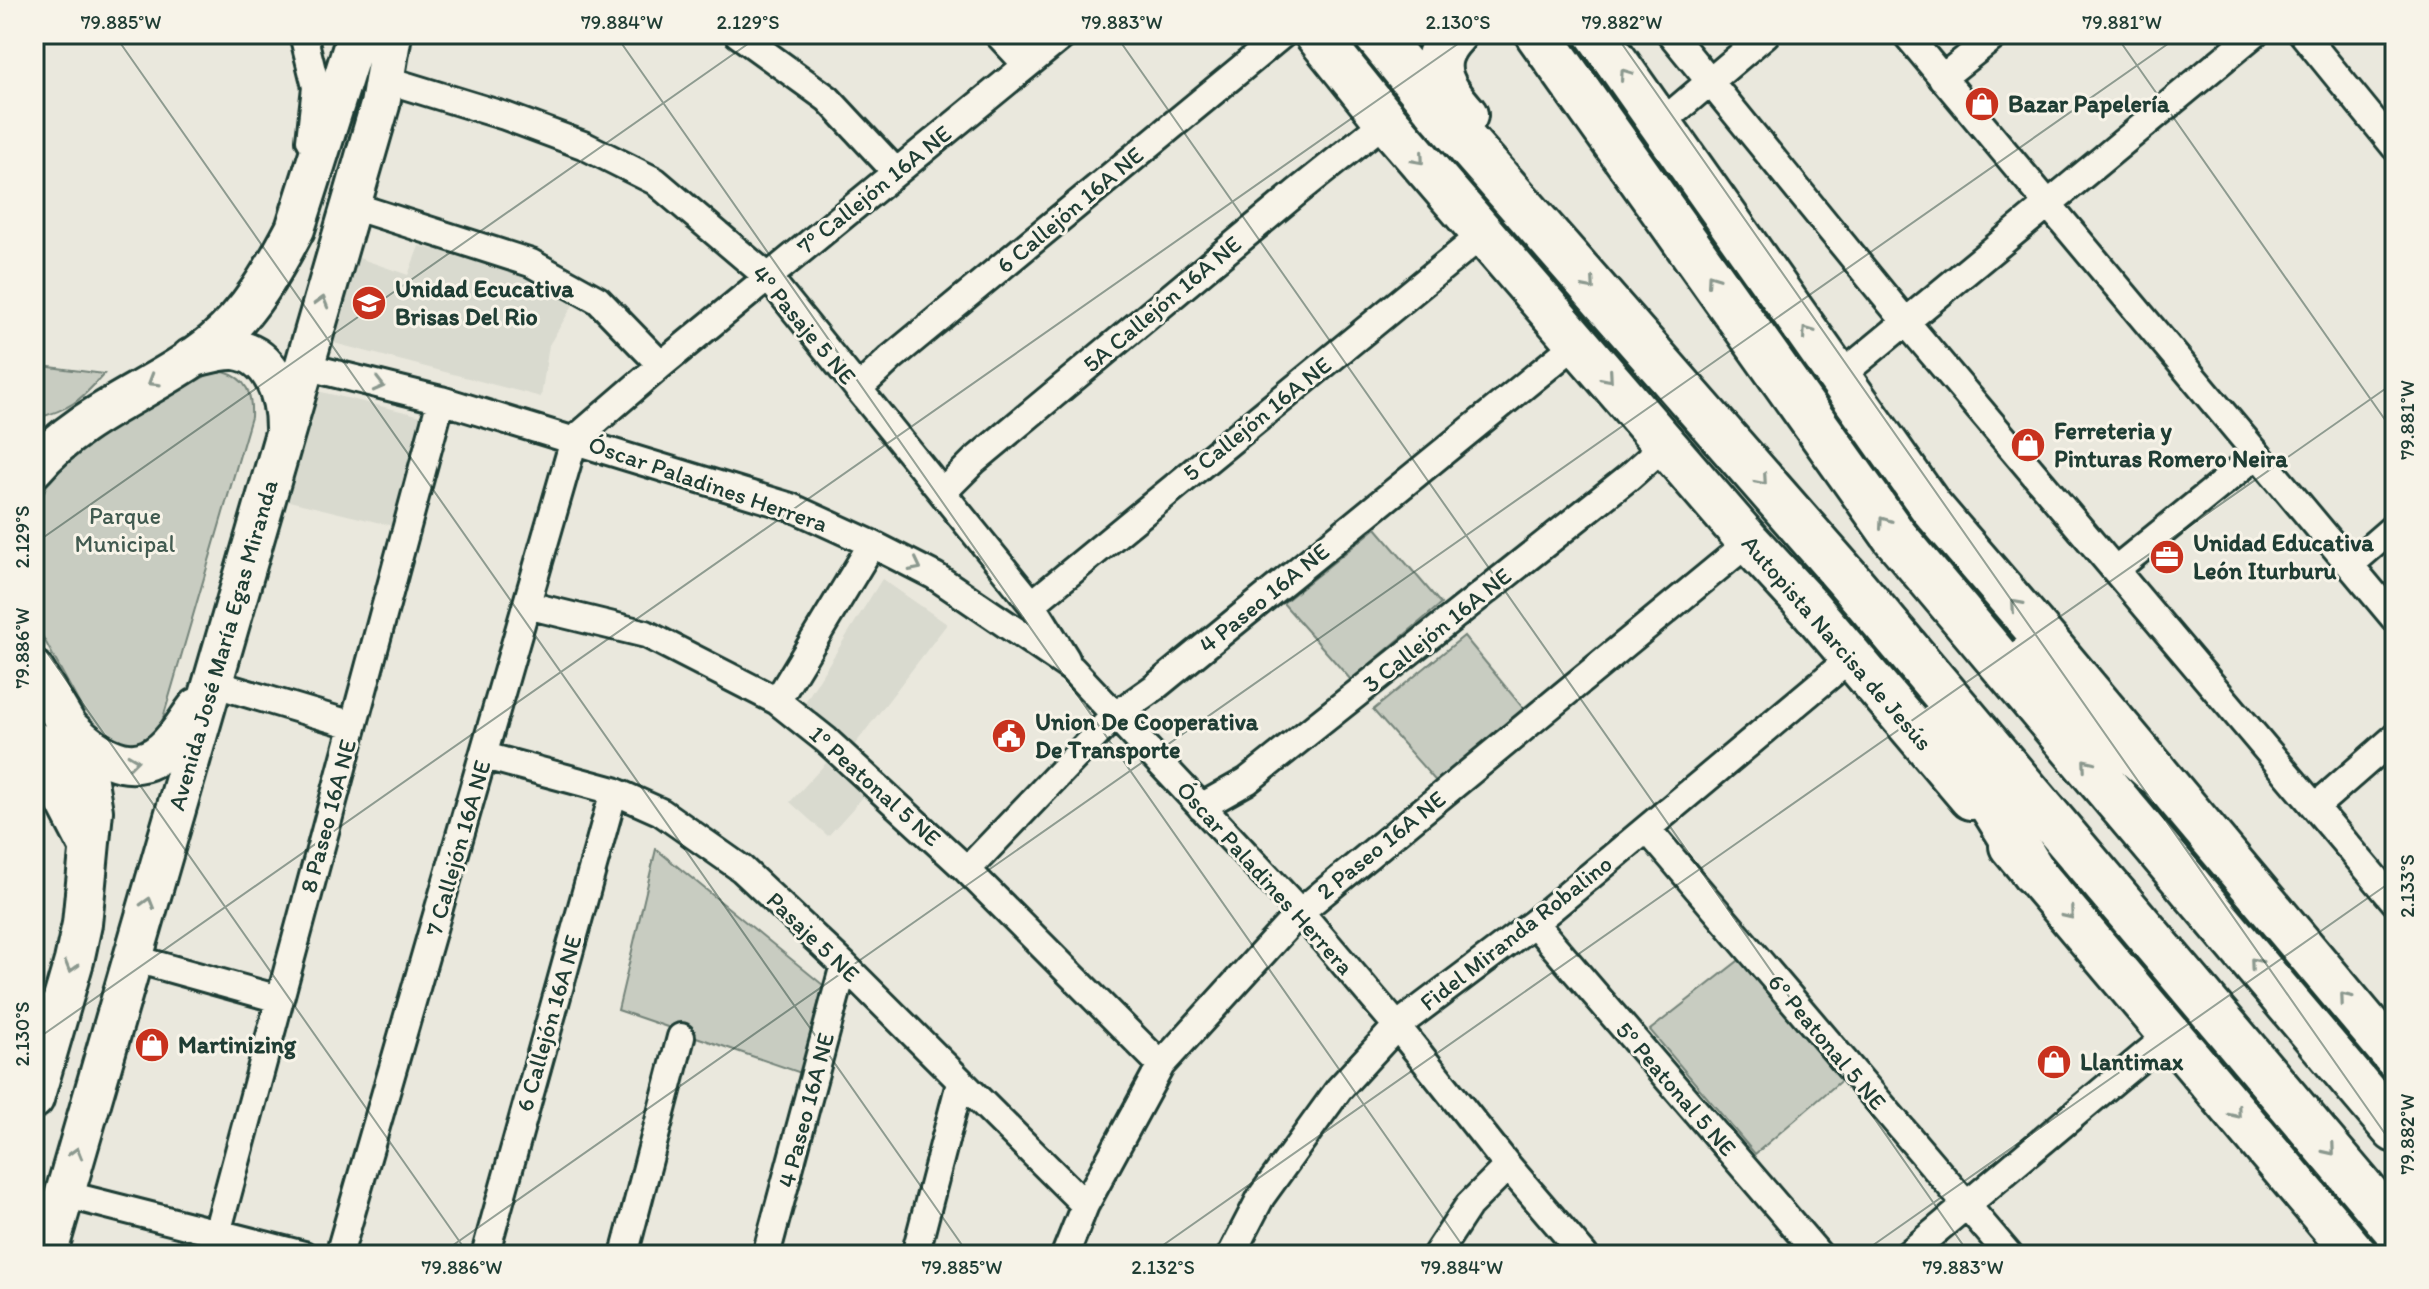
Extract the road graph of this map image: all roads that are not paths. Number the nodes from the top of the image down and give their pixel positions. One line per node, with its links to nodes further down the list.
1 (303, 34): 31 (street)
2 (408, 34): 23 (street)
3 (738, 34): 27 (street)
4 (998, 34): 20 (street)
5 (1065, 34): 20 (street, 7º Callejón 16A NE)
6 (1283, 34): 41 (street, 6 Callejón 16A NE)
7 (1316, 34): 24 (main road, Autopista Narcisa de Jesús)
8 (1376, 34): 33 (highway, Autopista Narcisa de Jesús)
9 (1454, 34): 33 (highway)
10 (1514, 34): 28 (highway)
11 (1538, 34): 28 (highway)
12 (1597, 34): 25 (main road, one-way to 12)
13 (1671, 34): 22 (street)
14 (1766, 34): 22 (street)
15 (1906, 34): 21 (street)
16 (1997, 34): 21 (street)
17 (2254, 34): 29 (street)
18 (2303, 34): 26 (street)
19 (365, 35): 23 (main road, Avenida José María Egas Miranda); 31 (main road, Avenida José María Egas Miranda)
20 (1027, 65): 27 (street, 7º Callejón 16A NE)
21 (1942, 78): 29 (street)
22 (1712, 80): 25 (street); 35 (street)
23 (388, 94): 30 (main road, Avenida José María Egas Miranda); 34 (street, 4º Pasaje 5 NE)
24 (1386, 121): 32 (main road, Autopista Narcisa de Jesús, one-way to 32); 48 (street, 5A Callejón 16A NE)
25 (1660, 124): 40 (main road, one-way to 25)
26 (2395, 147)
27 (896, 172): 34 (street, 7º Callejón 16A NE)
28 (1643, 181): 52 (highway, one-way to 28)
29 (2048, 204): 35 (street); 46 (street)
30 (350, 205): 38 (street); 39 (main road, Avenida José María Egas Miranda, one-way to 30)
31 (298, 219): 37 (main road, Avenida José María Egas Miranda)
32 (1483, 234): 36 (main road, Autopista Narcisa de Jesús); 56 (street, 5 Callejón 16A NE)
33 (1559, 248): 55 (highway, Autopista Narcisa de Jesús, one-way to 55)
34 (768, 277): 38 (street, 7º Callejón 16A NE); 41 (street, 4º Pasaje 5 NE)
35 (1905, 321): 40 (street); 54 (street)
36 (1578, 342): 45 (main road, Autopista Narcisa de Jesús, one-way to 45); 64 (street, 4 Paseo 16A NE)
37 (191, 358): 43 (main road); 47 (main road, Avenida José María Egas Miranda, one-way to 47)
38 (661, 365): 44 (street, 7º Callejón 16A NE)
39 (304, 366): 42 (street, Óscar Paladines Herrera, one-way to 42); 43 (main road, Avenida José María Egas Miranda)
40 (1839, 377): 69 (main road, one-way to 40)
41 (858, 389): 48 (street, 4º Pasaje 5 NE)
42 (441, 400): 44 (street, Óscar Paladines Herrera); 65 (street, 8 Paseo 16A NE)
43 (285, 430): 62 (main road, Avenida José María Egas Miranda)
44 (574, 440): 51 (street, Óscar Paladines Herrera); 57 (street, 7 Callejón 16A NE)
45 (1666, 444): 50 (main road, Autopista Narcisa de Jesús); 71 (street, 3 Callejón 16A NE)
46 (2257, 455): 53 (street); 54 (street)
47 (34, 468)
48 (943, 492): 56 (street, 4º Pasaje 5 NE)
49 (2395, 526): 53 (street)
50 (1749, 542): 59 (main road, Autopista Narcisa de Jesús); 77 (street, 2 Paseo 16A NE)
51 (872, 544): 60 (street, Óscar Paladines Herrera, one-way to 60); 63 (street)
52 (1913, 558): 69 (highway); 89 (highway, one-way to 52)
53 (2350, 565): 58 (street)
54 (2115, 570): 72 (street)
55 (1864, 598): 75 (highway); 94 (highway, Autopista Narcisa de Jesús, one-way to 94)
56 (1032, 604): 60 (street, 4º Pasaje 5 NE)
57 (527, 605): 63 (street, 1º Peatonal 5 NE); 68 (street, 7 Callejón 16A NE)
58 (2395, 619)
59 (1852, 657): 73 (street, Fidel Miranda Robalino); 75 (main road, Autopista Narcisa de Jesús)
60 (1072, 669): 64 (street, Óscar Paladines Herrera)
61 (34, 670): 66 (main road)
62 (210, 688): 65 (street); 66 (main road, one-way to 62); 79 (main road, Avenida José María Egas Miranda, one-way to 62)
63 (777, 701): 74 (street, 1º Peatonal 5 NE)
64 (1114, 716): 71 (street, Óscar Paladines Herrera); 74 (street, 4 Paseo 16A NE)
65 (353, 725): 81 (street, 8 Paseo 16A NE)
66 (51, 734): 88 (main road, one-way to 88)
67 (2395, 737): 72 (street)
68 (485, 756): 70 (street, Pasaje 5 NE); 98 (street, 7 Callejón 16A NE)
69 (2154, 771): 85 (main road, one-way to 69)
70 (614, 791): 80 (street, Pasaje 5 NE); 99 (street, 6 Callejón 16A NE)
71 (1201, 807): 77 (street, Óscar Paladines Herrera)
72 (2315, 807): 76 (street)
73 (1647, 829): 78 (street, Fidel Miranda Robalino); 93 (street, 6º Peatonal 5 NE)
74 (967, 870): 86 (street, 1º Peatonal 5 NE)
75 (2033, 872): 83 (main road, Autopista Narcisa de Jesús, one-way to 83)
76 (2395, 902)
77 (1300, 912): 82 (street, Óscar Paladines Herrera); 86 (street, 2 Paseo 16A NE)
78 (1534, 923): 82 (street, Fidel Miranda Robalino); 107 (street, 5º Peatonal 5 NE)
79 (132, 958): 81 (street); 91 (main road, Avenida José María Egas Miranda, one-way to 79)
80 (844, 965): 87 (street, Pasaje 5 NE); 101 (street, 4 Paseo 16A NE)
81 (279, 999): 95 (street, 8 Paseo 16A NE)
82 (1397, 1026): 90 (street, Óscar Paladines Herrera); 104 (street, Fidel Miranda Robalino)
83 (2170, 1034): 93 (street); 110 (main road, Autopista Narcisa de Jesús, one-way to 110)
84 (681, 1037): 100 (street)
85 (2395, 1057)
86 (1161, 1065): 92 (street, 2 Paseo 16A NE)
87 (960, 1083): 92 (street, Pasaje 5 NE); 102 (street)
88 (34, 1099)
89 (2395, 1130)
90 (1508, 1166): 105 (street); 106 (street, Óscar Paladines Herrera)
91 (64, 1194): 95 (street); 96 (main road, Avenida José María Egas Miranda)
92 (1085, 1205): 103 (street, 2 Paseo 16A NE)
93 (1967, 1206): 108 (street); 109 (street, 6º Peatonal 5 NE)
94 (2395, 1228)
95 (217, 1233): 97 (street)
96 (47, 1255)
97 (304, 1255)
98 (339, 1255)
99 (485, 1255)
100 (624, 1255)
101 (766, 1255)
102 (915, 1255)
103 (1065, 1255)
104 (1231, 1255)
105 (1436, 1255)
106 (1584, 1255)
107 (1819, 1255)
108 (1907, 1255)
109 (2009, 1255)
110 (2356, 1255)

